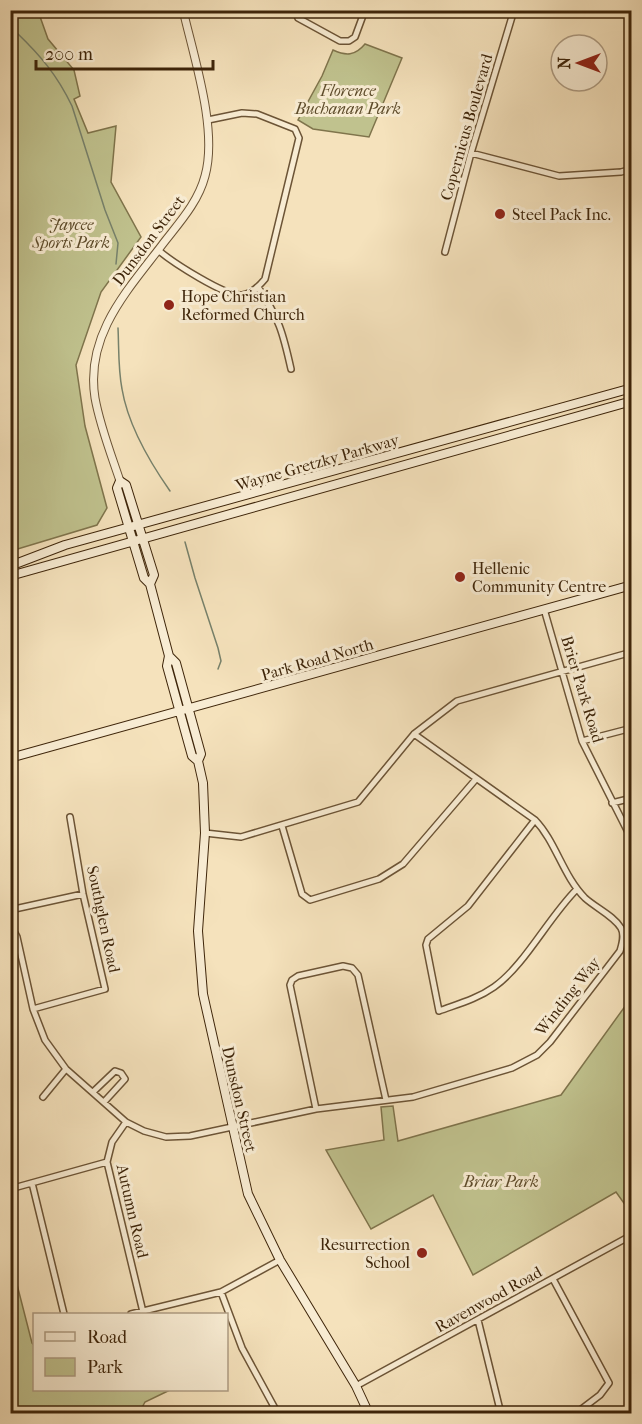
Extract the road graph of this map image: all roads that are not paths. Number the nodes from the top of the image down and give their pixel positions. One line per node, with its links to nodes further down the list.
1 (183, 10): 5 (street, Dunsdon Street)
2 (295, 10): 3 (street)
3 (365, 10)
4 (514, 10): 6 (street, Copernicus Boulevard)
5 (207, 120): 8 (street, Dunsdon Street); 10 (street)
6 (471, 153): 7 (street); 9 (street, Copernicus Boulevard)
7 (632, 169)
8 (158, 250): 10 (street); 14 (street, Dunsdon Street)
9 (445, 252)
10 (258, 287): 11 (street)
11 (291, 369)
12 (632, 388): 15 (main road, Wayne Gretzky Parkway)
13 (632, 401): 17 (main road, Wayne Gretzky Parkway)
14 (120, 481): 15 (main road, Dunsdon Street); 16 (main road, Dunsdon Street)
15 (139, 525): 16 (main road, Wayne Gretzky Parkway); 17 (main road, Dunsdon Street)
16 (129, 528): 18 (main road, Dunsdon Street); 19 (main road, Wayne Gretzky Parkway)
17 (142, 538): 18 (main road, Wayne Gretzky Parkway); 21 (main road, Dunsdon Street)
18 (133, 541): 20 (main road, Wayne Gretzky Parkway); 21 (main road, Dunsdon Street)
19 (10, 566)
20 (10, 576)
21 (150, 584): 26 (main road, Dunsdon Street)
22 (632, 585): 23 (main road, Park Road North)
23 (544, 609): 25 (street, Brier Park Road); 26 (main road, Park Road North)
24 (632, 652): 25 (street)
25 (562, 671): 28 (street); 29 (street, Brier Park Road)
26 (185, 709): 30 (main road, Park Road North); 37 (main road, Dunsdon Street)
27 (632, 728): 29 (street)
28 (414, 734): 31 (street, Winding Way); 36 (street)
29 (582, 741): 33 (street, Brier Park Road)
30 (10, 758)
31 (476, 779): 35 (street, Winding Way); 36 (street)
32 (632, 798): 33 (street)
33 (612, 803): 38 (street, Brier Park Road)
34 (70, 818): 40 (street, Southglen Road)
35 (535, 820): 39 (street, Winding Way); 39 (street)
36 (282, 826): 37 (street)
37 (205, 833): 51 (main road, Dunsdon Street)
38 (632, 840)
39 (577, 889): 47 (street, Winding Way)
40 (83, 894): 41 (street); 43 (street, Southglen Road)
41 (10, 910)
42 (10, 924): 43 (street, Winding Way)
43 (33, 1010): 44 (street, Winding Way)
44 (66, 1069): 45 (street, Winding Way); 46 (street)
45 (93, 1092): 48 (street, Winding Way); 48 (street)
46 (43, 1097)
47 (386, 1100): 49 (street, Winding Way); 49 (street)
48 (104, 1102): 50 (street, Winding Way)
49 (316, 1109): 51 (street, Winding Way)
50 (126, 1122): 51 (street, Winding Way); 52 (street, Autumn Road)
51 (232, 1128): 56 (main road, Dunsdon Street)
52 (107, 1162): 53 (street); 59 (street, Autumn Road)
53 (32, 1183): 54 (street); 60 (street)
54 (10, 1189)
55 (632, 1235): 57 (street, Ravenwood Road)
56 (280, 1260): 58 (street); 63 (main road, Dunsdon Street)
57 (553, 1279): 62 (street, Ravenwood Road); 67 (street)
58 (221, 1292): 59 (street); 64 (street)
59 (142, 1312): 61 (street)
60 (64, 1313)
61 (136, 1313)
62 (478, 1320): 63 (street, Ravenwood Road); 66 (street)
63 (356, 1386): 65 (main road, Dunsdon Street)
64 (278, 1413)
65 (367, 1413)
66 (501, 1413)
67 (575, 1413)

